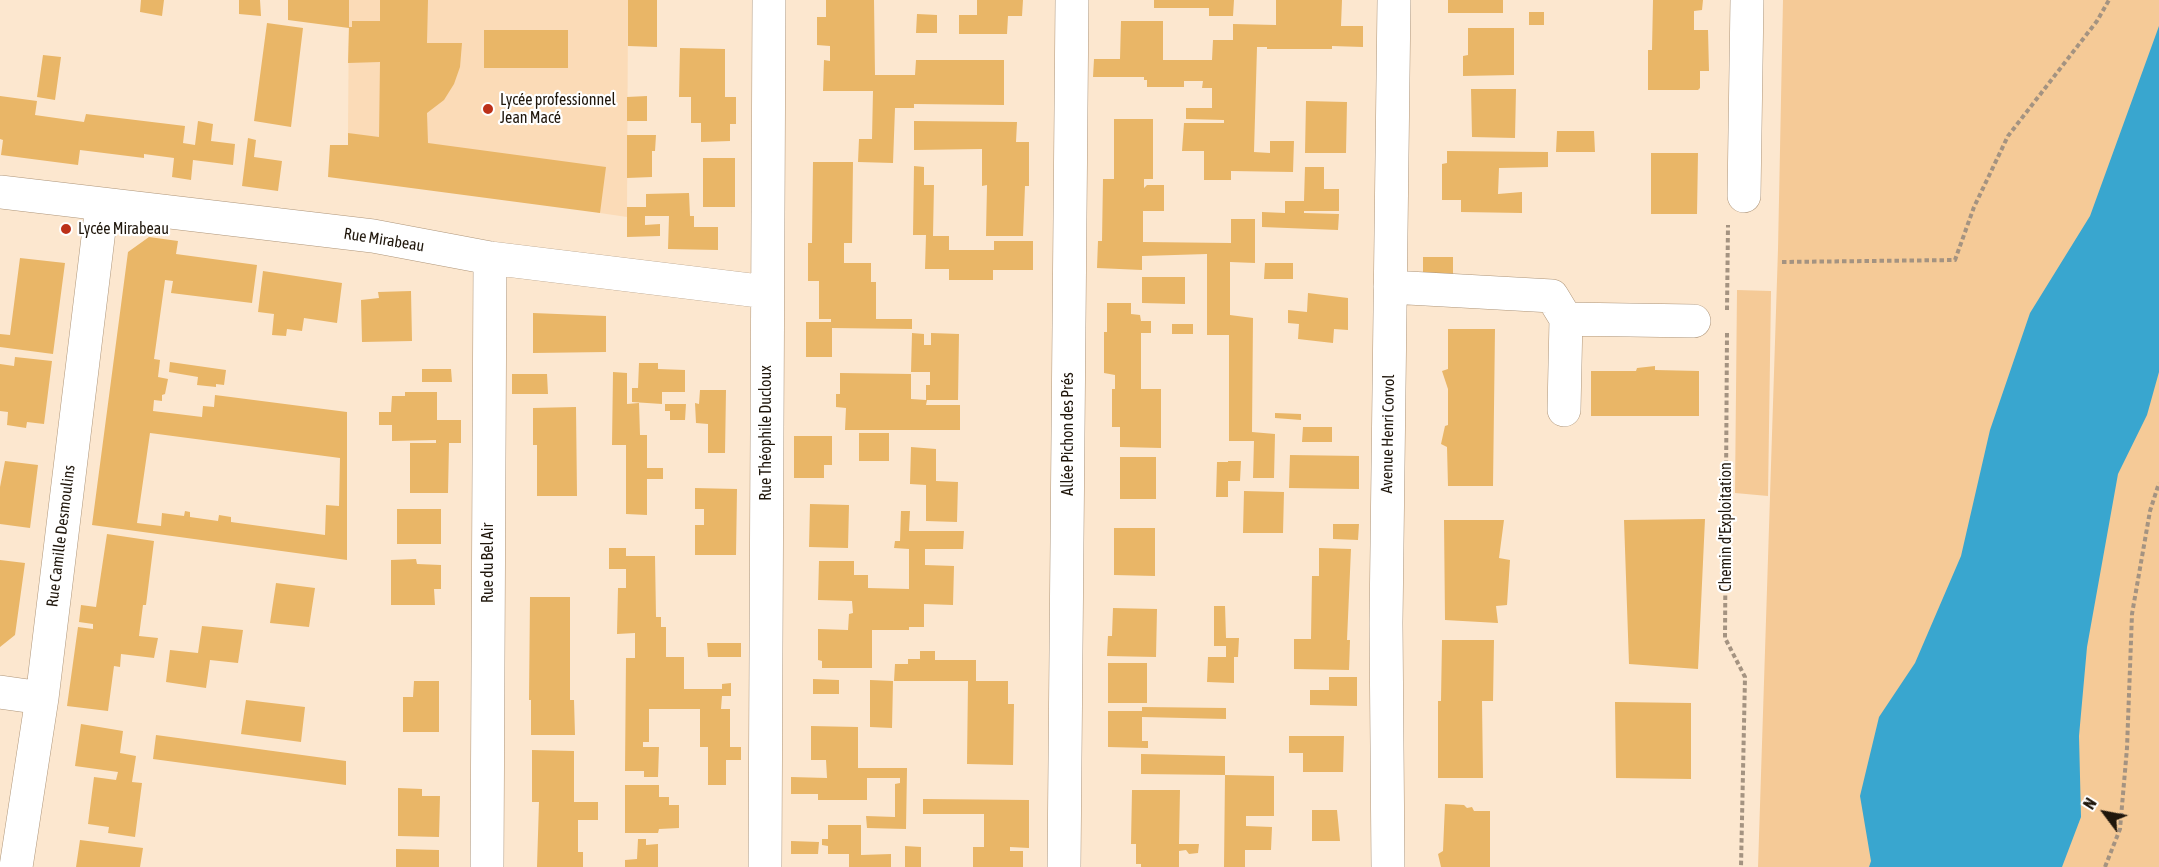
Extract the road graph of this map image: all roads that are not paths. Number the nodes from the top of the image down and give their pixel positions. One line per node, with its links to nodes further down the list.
1 (770, 0): 10 (street, Rue Théophile Ducloux)
2 (1072, 0): 19 (street, Allée Pichon des Prés)
3 (1394, 0): 9 (street, Avenue Henri Corvol)
4 (1747, 0): 6 (street)
5 (0, 192): 7 (street, Rue Mirabeau)
6 (1744, 193)
7 (102, 205): 8 (street, Rue Mirabeau); 15 (street, Rue Camille Desmoulins)
8 (490, 258): 10 (street, Rue Mirabeau); 17 (street, Rue du Bel Air)
9 (1390, 287): 11 (street); 20 (street, Avenue Henri Corvol)
10 (767, 292): 18 (street, Rue Théophile Ducloux)
11 (1566, 319): 12 (street); 13 (street)
12 (1694, 321)
13 (1564, 410)
14 (0, 692): 15 (street)
15 (42, 698): 16 (street, Rue Camille Desmoulins)
16 (16, 867)
17 (487, 867)
18 (765, 867)
19 (1064, 867)
20 (1388, 867)

